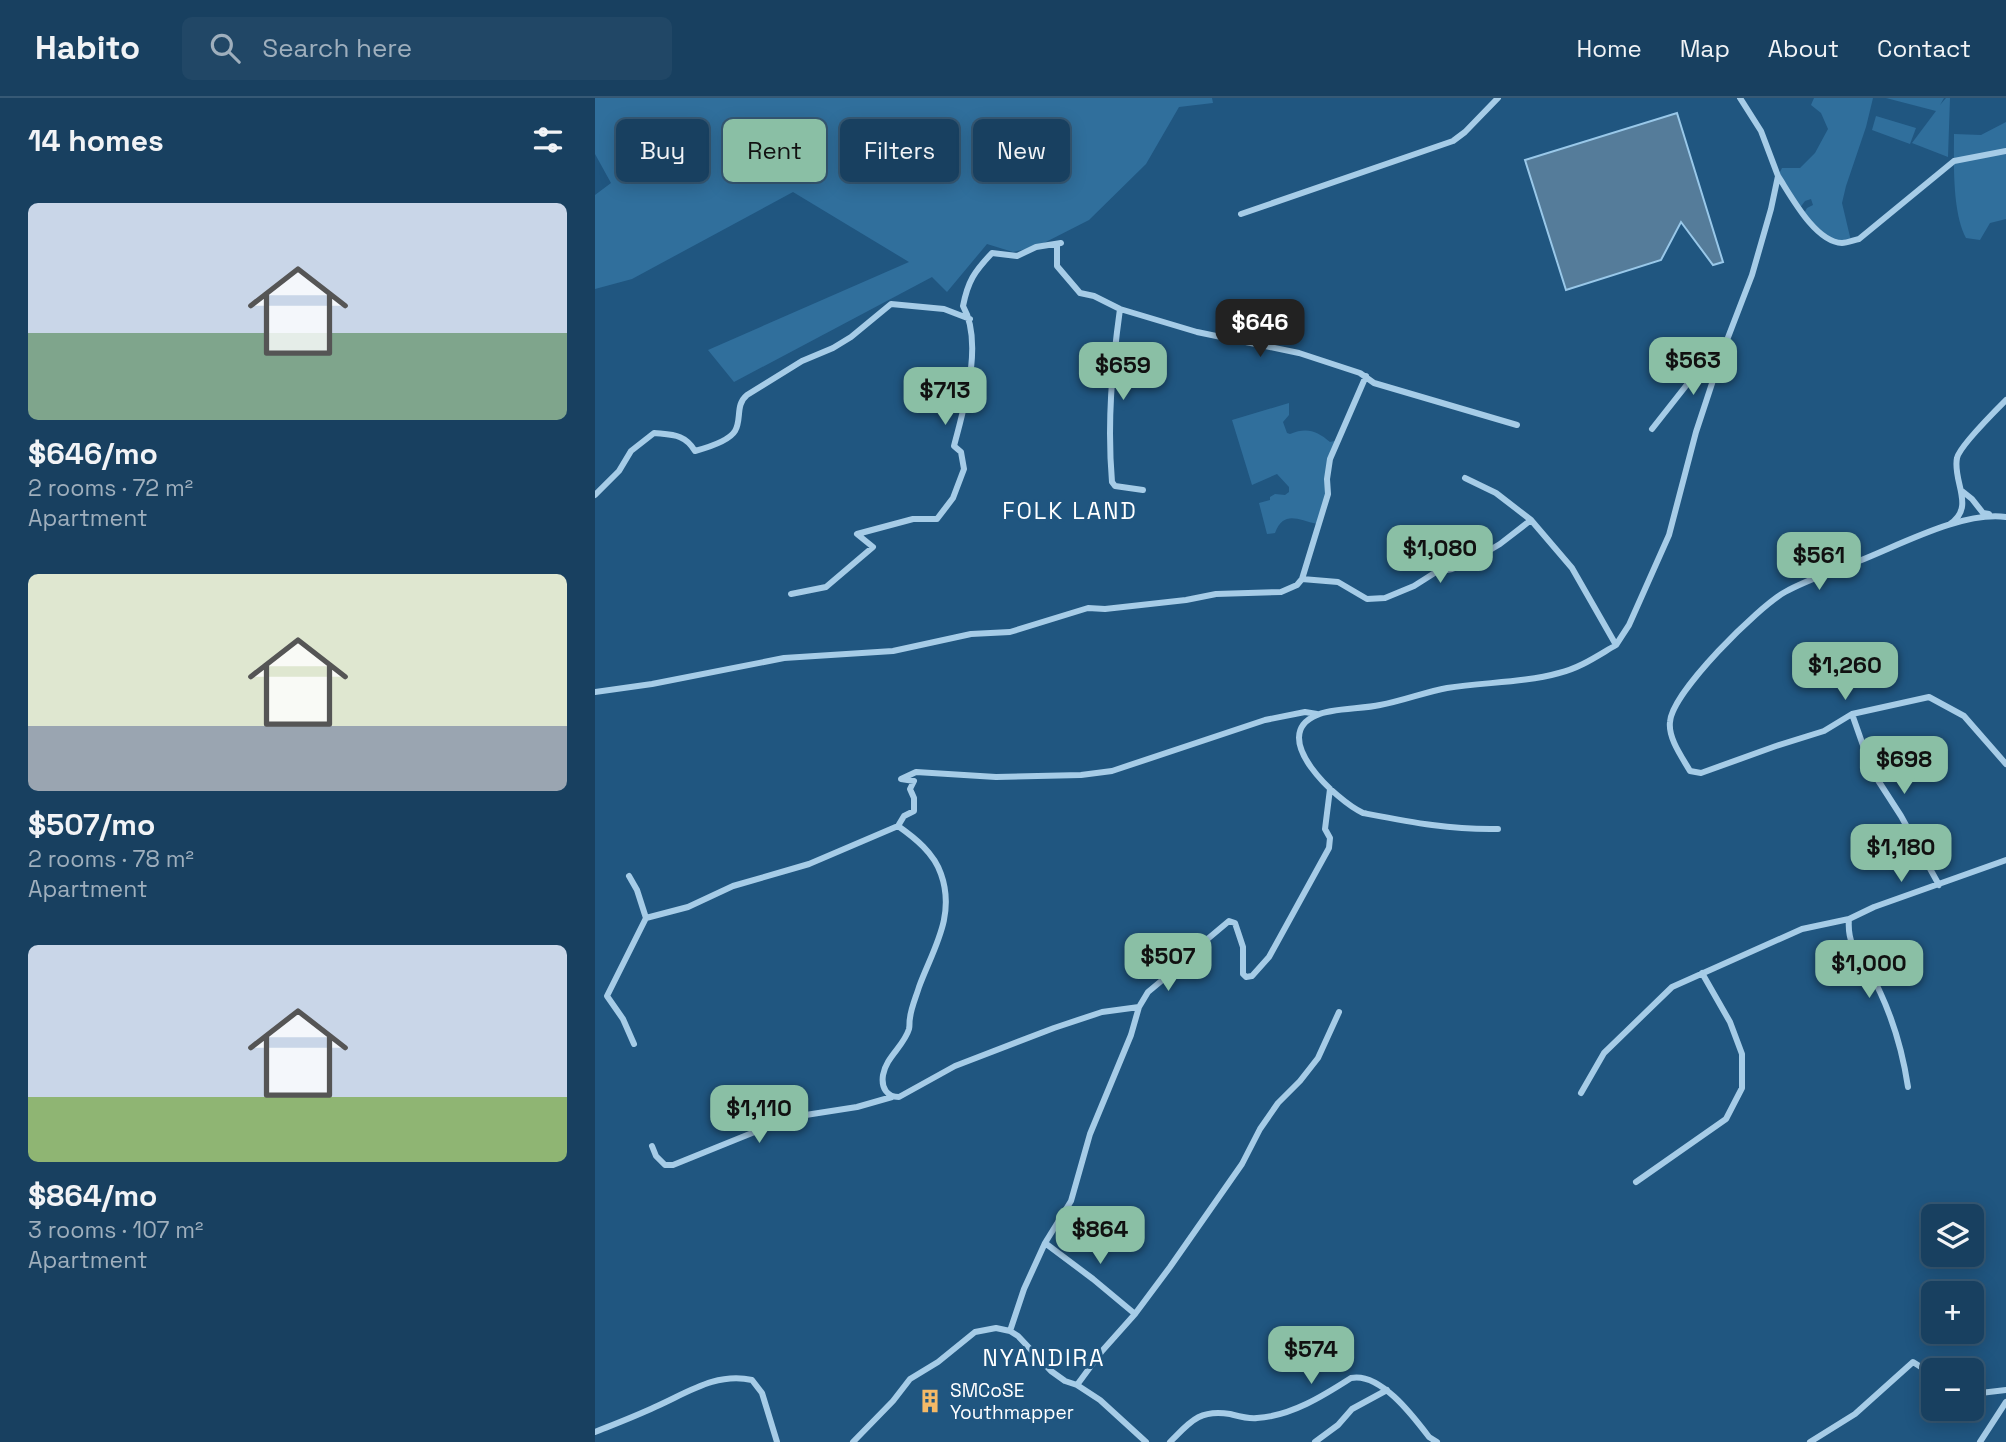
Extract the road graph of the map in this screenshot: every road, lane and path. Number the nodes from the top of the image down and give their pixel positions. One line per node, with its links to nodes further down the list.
1 (1499, 98): 5 (street)
2 (1740, 98): 4 (street)
3 (2006, 151): 4 (street)
4 (1778, 176): 8 (street)
5 (1241, 214)
6 (1120, 309): 7 (street); 9 (street); 14 (street)
7 (970, 319): 16 (street); 22 (street)
8 (1722, 353): 12 (street); 23 (street)
9 (1366, 376): 11 (street); 21 (street)
10 (2006, 400): 15 (street)
11 (1517, 425)
12 (1652, 429)
13 (1465, 478): 19 (street)
14 (1143, 490)
15 (1962, 491): 17 (street); 20 (street)
16 (595, 495)
17 (1994, 515): 18 (street); 20 (street)
18 (2006, 517)
19 (1531, 520): 21 (street); 23 (street)
20 (1946, 527): 26 (street)
21 (1302, 579): 24 (street)
22 (790, 594)
23 (1616, 645): 25 (street)
24 (595, 692)
25 (1317, 714): 28 (street); 29 (street)
26 (1852, 714): 27 (street); 33 (street)
27 (2006, 764)
28 (1330, 789): 30 (street); 37 (street)
29 (898, 826): 34 (street); 42 (street)
30 (1498, 829)
31 (2006, 860): 33 (street)
32 (629, 876): 34 (street)
33 (1939, 885): 35 (street)
34 (646, 918): 39 (street)
35 (1849, 919): 36 (street); 40 (street)
36 (1702, 973): 41 (street); 44 (street)
37 (1139, 1007): 42 (street); 45 (street)
38 (1339, 1012): 46 (street)
39 (634, 1044)
40 (1907, 1087)
41 (1581, 1093)
42 (892, 1097): 43 (street)
43 (652, 1146)
44 (1636, 1182)
45 (1045, 1243): 46 (street); 47 (street)
46 (1135, 1314): 49 (street)
47 (1010, 1331): 49 (street); 56 (street)
48 (1921, 1366): 61 (street)
49 (1077, 1385): 57 (street)
50 (2006, 1390): 52 (street)
51 (1387, 1391): 58 (street); 59 (street); 60 (street)
52 (1984, 1393)
53 (2006, 1402): 62 (street)
54 (595, 1432): 55 (street)
55 (778, 1442)
56 (853, 1442)
57 (1146, 1442)
58 (1170, 1442)
59 (1315, 1442)
60 (1437, 1442)
61 (1810, 1442)
62 (1980, 1442)

